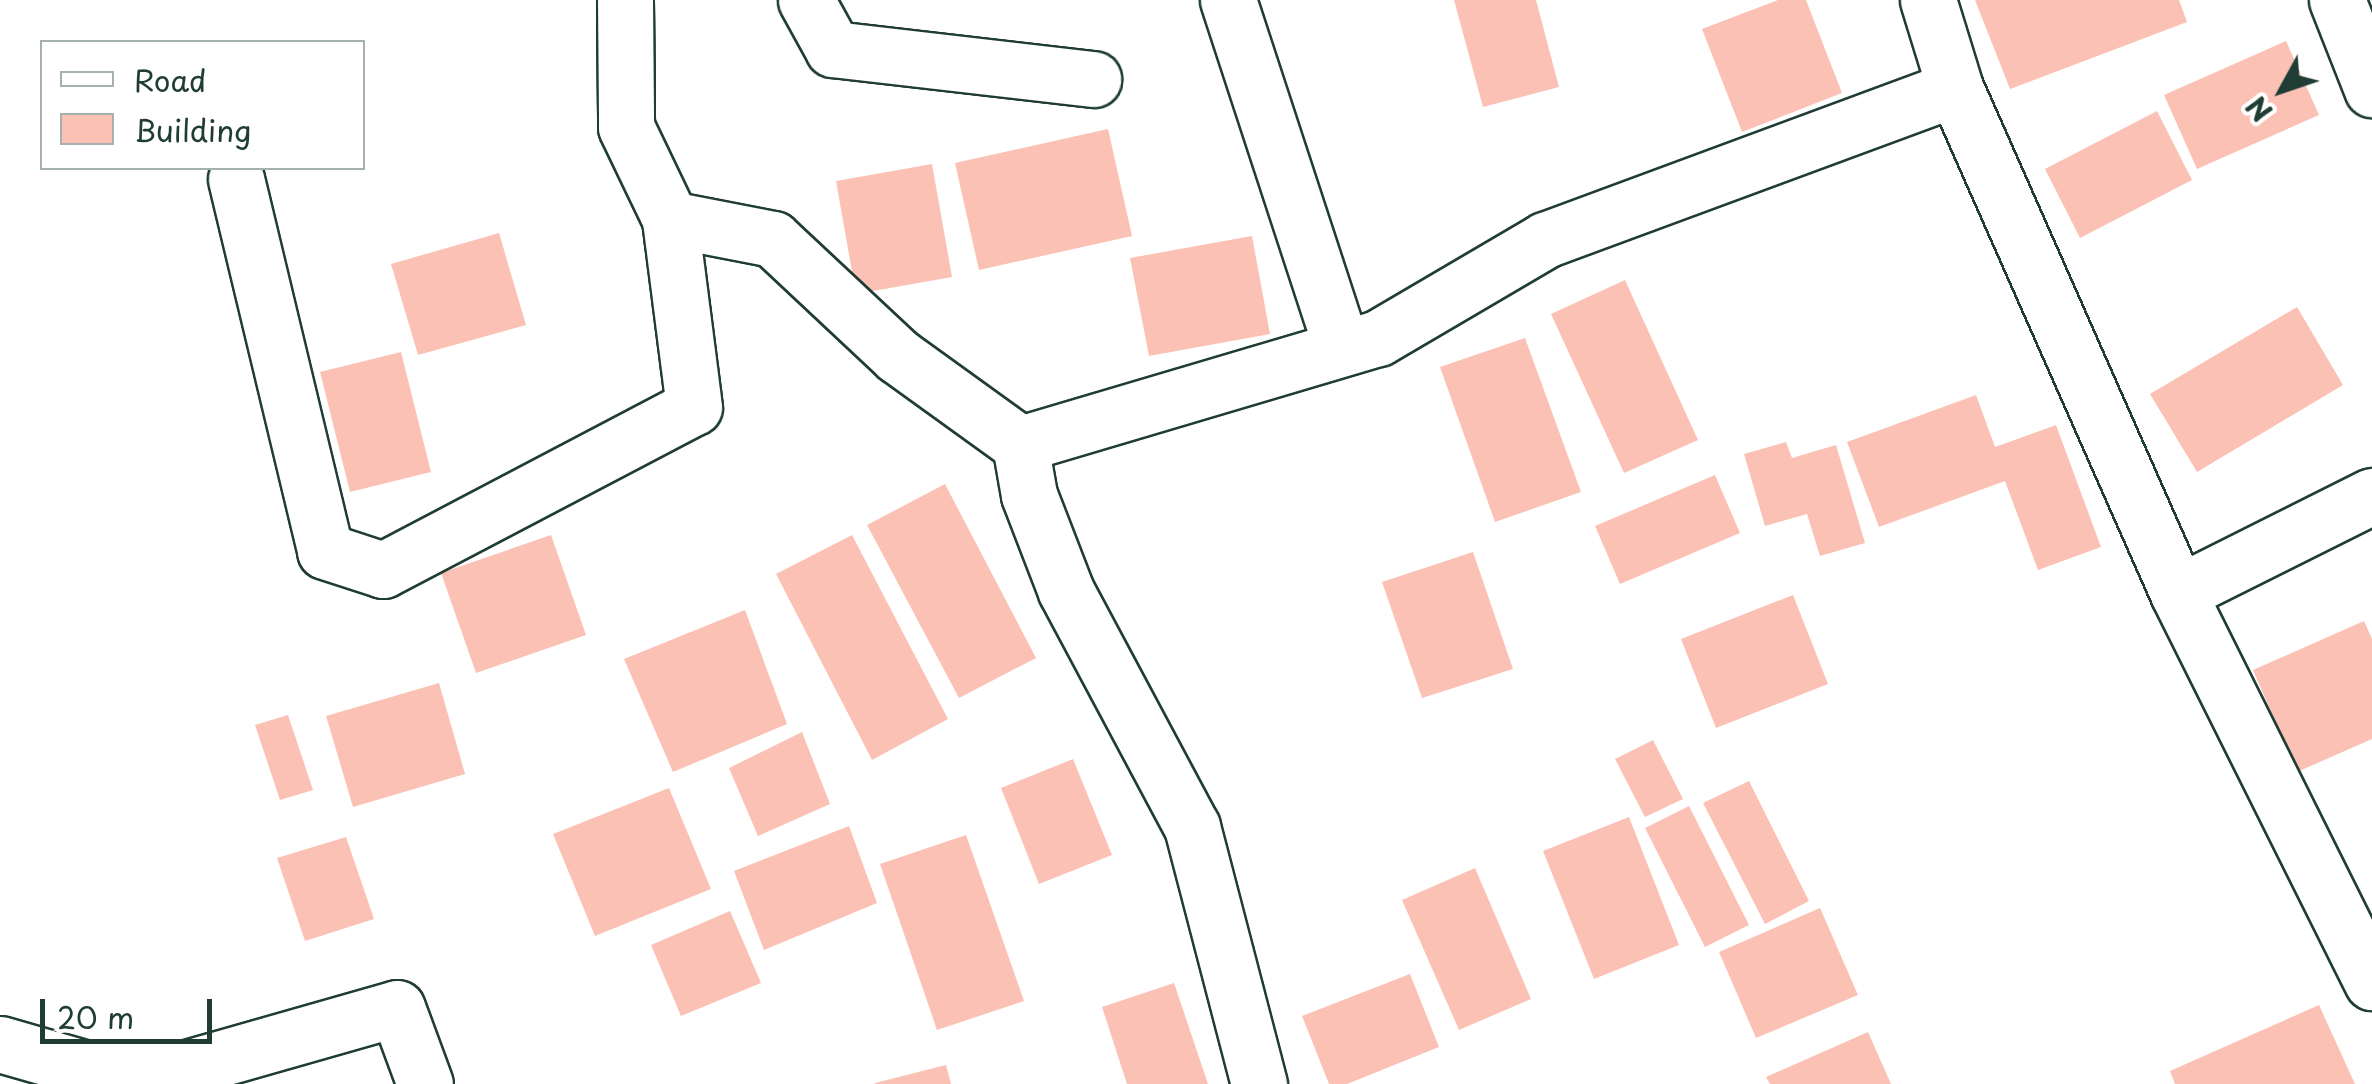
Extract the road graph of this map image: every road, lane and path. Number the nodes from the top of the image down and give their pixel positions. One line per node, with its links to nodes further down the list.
1 (625, 0): 10 (street)
2 (806, 0): 6 (street)
3 (1228, 0): 11 (street)
4 (1928, 0): 7 (street)
5 (2337, 0): 8 (street)
6 (1093, 79)
7 (1955, 88): 11 (street); 14 (street)
8 (2372, 89)
9 (236, 180): 10 (street)
10 (670, 219): 12 (street)
11 (1342, 348): 12 (street)
12 (1020, 444): 18 (street)
13 (2372, 496): 14 (street)
14 (2178, 594): 15 (street)
15 (2372, 982)
16 (0, 1044): 17 (street)
17 (425, 1084)
18 (1259, 1084)

